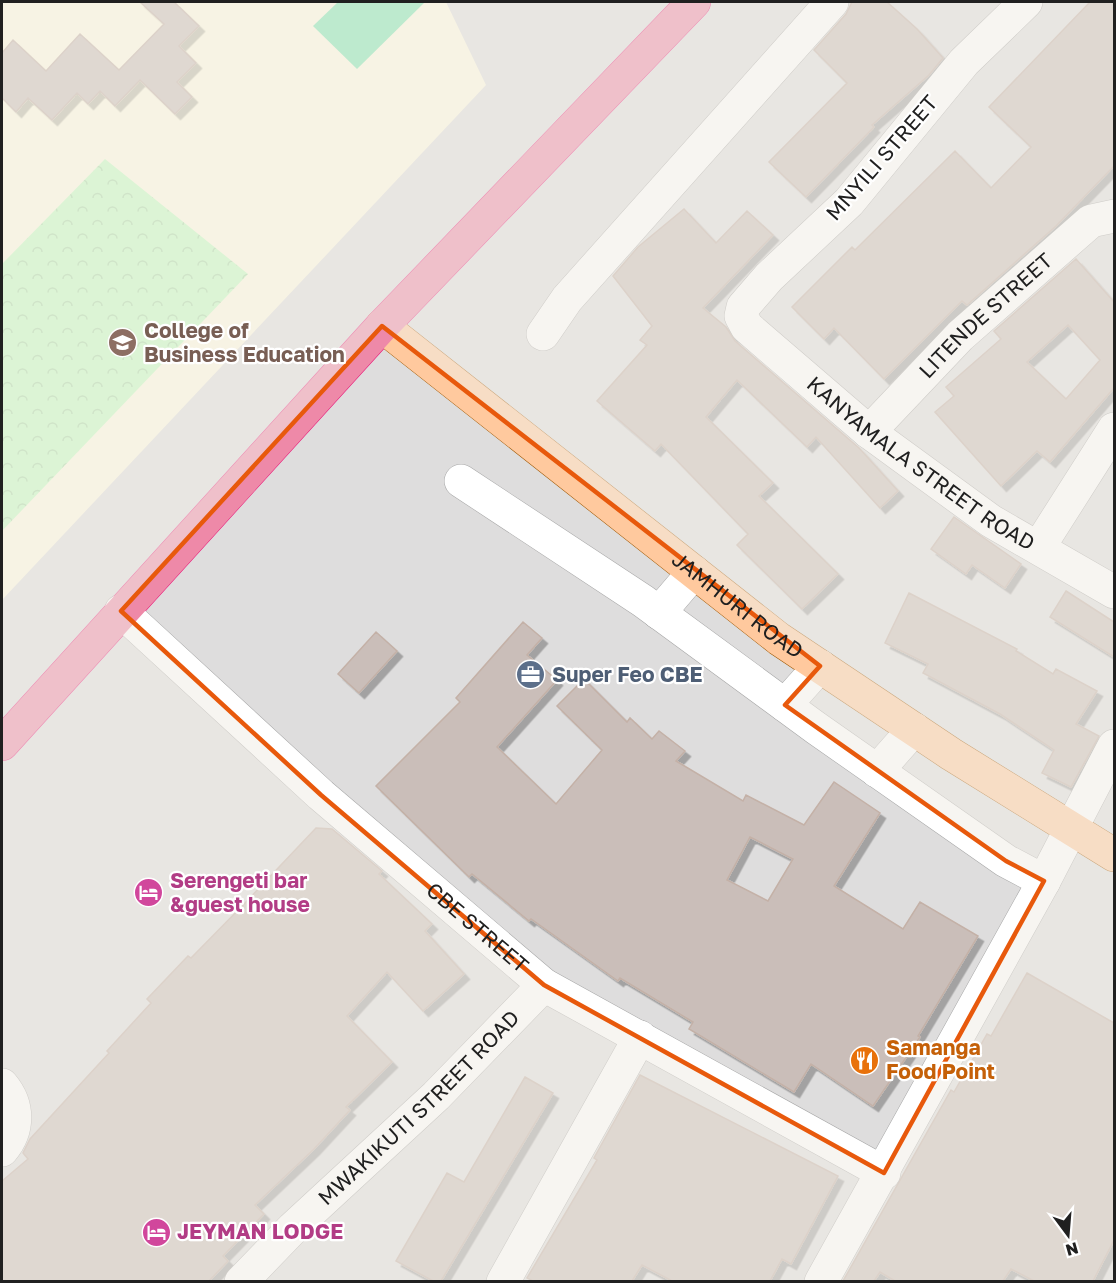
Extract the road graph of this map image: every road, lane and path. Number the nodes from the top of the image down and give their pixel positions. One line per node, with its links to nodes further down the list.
1 (694, 2): 6 (highway)
2 (832, 2): 7 (street)
3 (1026, 2): 5 (street, MNYILI STREET)
4 (1114, 216): 9 (street, LITENDE STREET)
5 (741, 316): 9 (street, KANYAMALA STREET ROAD)
6 (382, 326): 12 (main road, JAMHURI ROAD); 14 (highway)
7 (543, 334)
8 (1114, 429): 11 (street)
9 (869, 432): 11 (street, KANYAMALA STREET ROAD)
10 (461, 481): 15 (street)
11 (1039, 547): 13 (street, KANYAMALA STREET ROAD)
12 (694, 572): 15 (street); 16 (main road, JAMHURI ROAD)
13 (1114, 592)
14 (121, 611): 19 (highway); 25 (street, CBE STREET)
15 (659, 613): 17 (street)
16 (820, 666): 17 (street); 18 (main road, JAMHURI ROAD)
17 (784, 705): 21 (street)
18 (914, 729): 21 (street); 22 (main road, JAMHURI ROAD)
19 (2, 744)
20 (1114, 746): 22 (street)
21 (877, 771): 24 (street)
22 (1072, 830): 23 (main road, JAMHURI ROAD); 24 (street)
23 (1114, 855)
24 (1044, 881): 29 (street)
25 (544, 985): 26 (street, CBE STREET); 30 (street, MWAKIKUTI STREET ROAD)
26 (640, 1038): 29 (street, CBE STREET); 31 (street)
27 (2, 1085): 28 (street)
28 (2, 1150)
29 (884, 1173): 32 (street)
30 (241, 1281)
31 (503, 1281)
32 (821, 1281)

